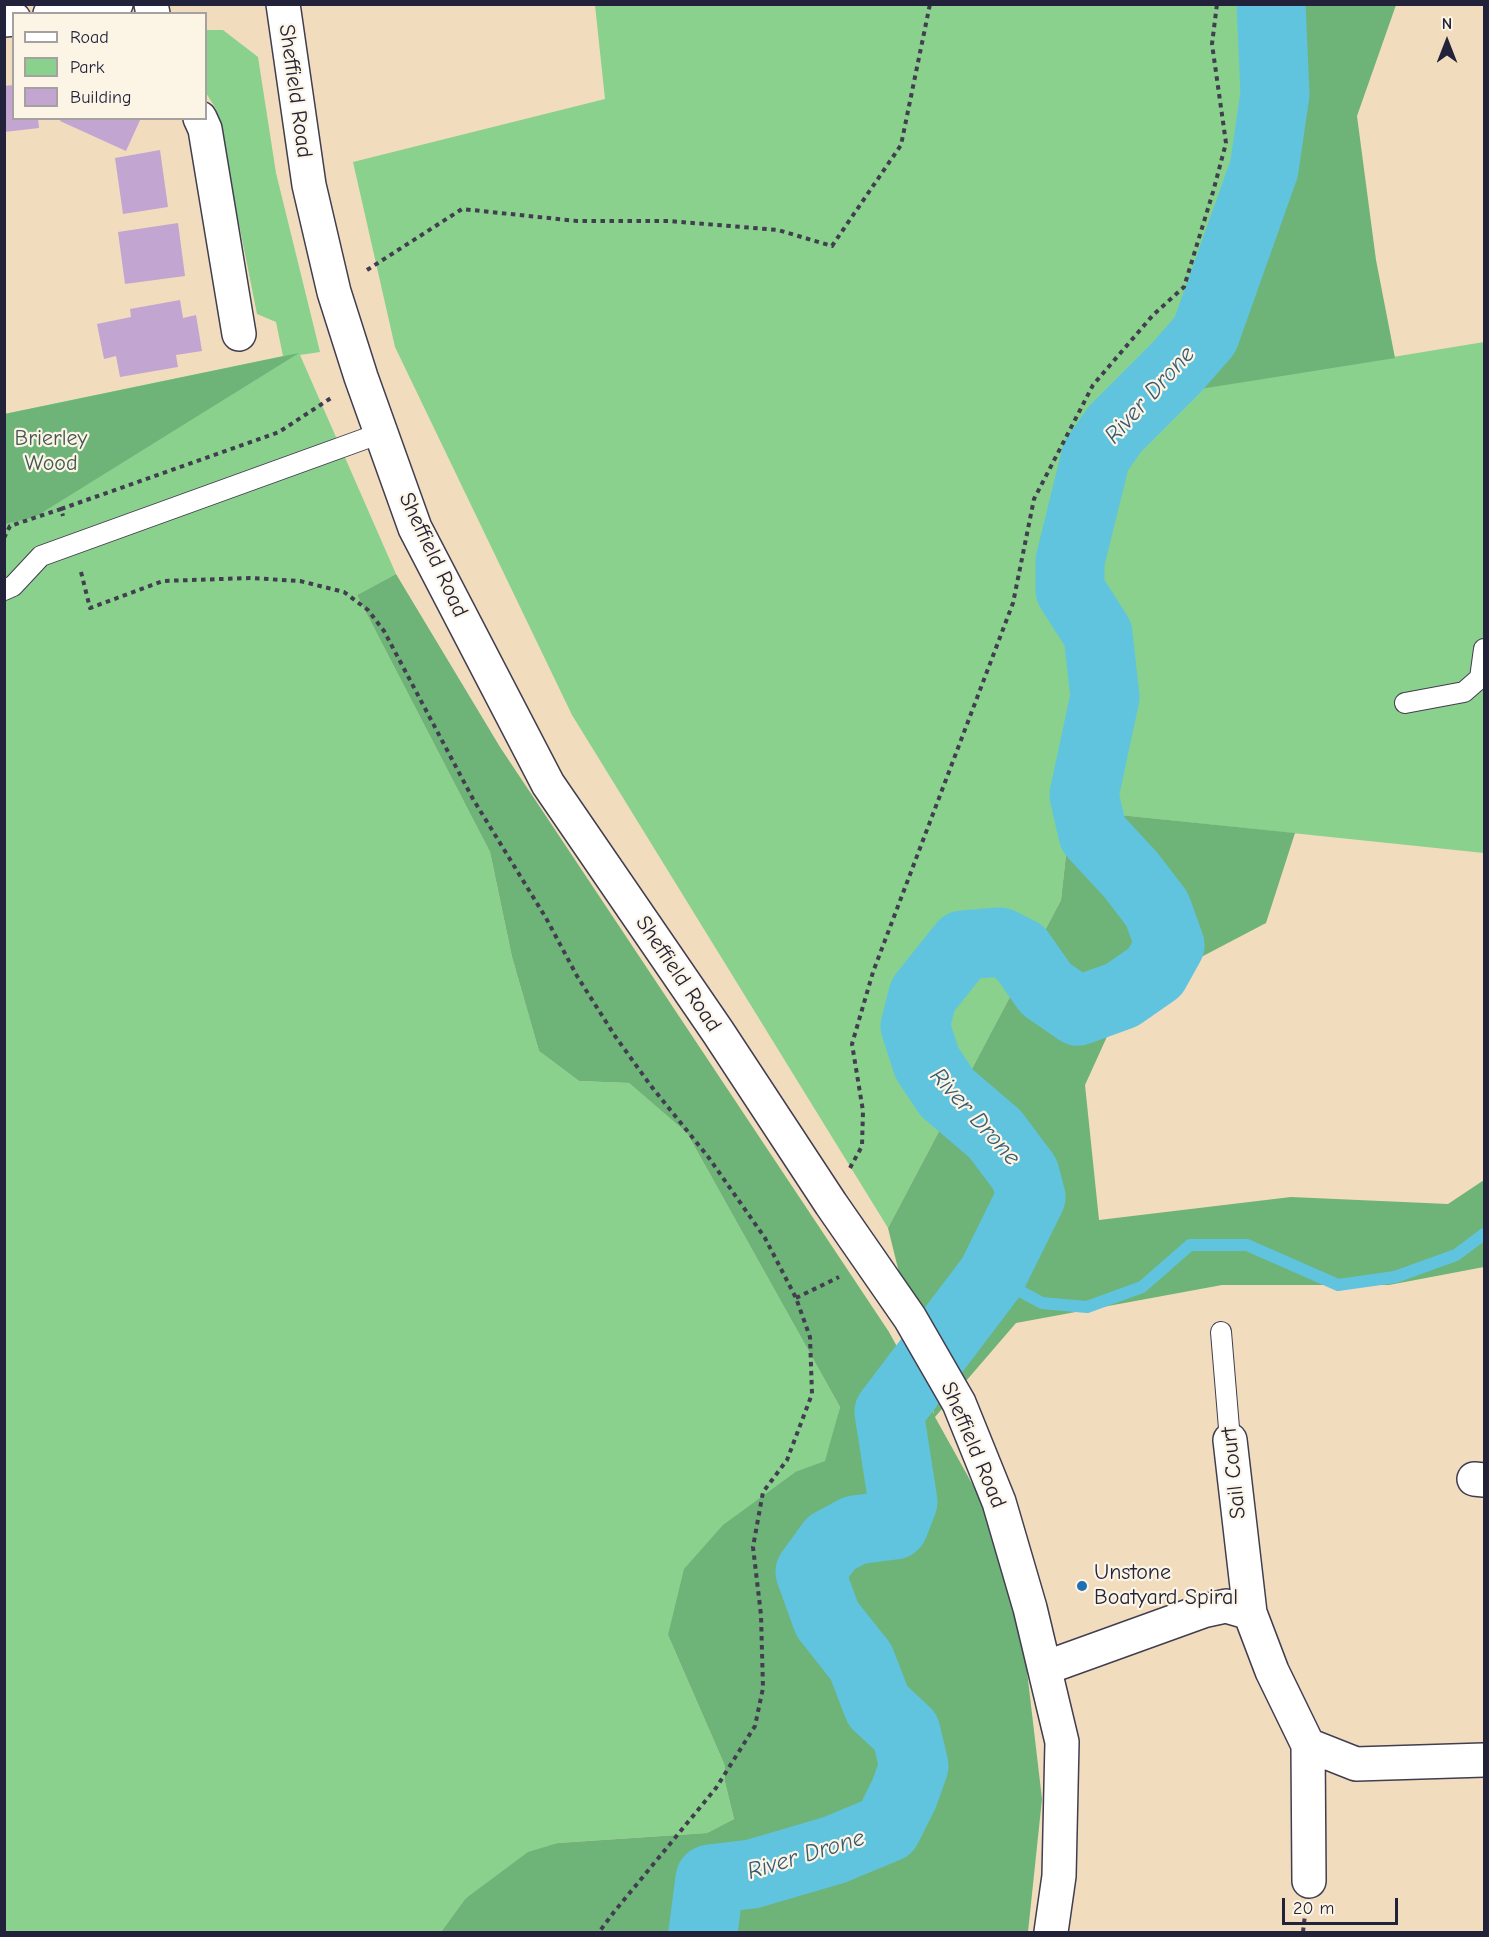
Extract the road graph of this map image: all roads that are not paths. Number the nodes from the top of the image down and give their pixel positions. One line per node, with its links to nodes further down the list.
1 (116, 4): 3 (main road)
2 (283, 4): 6 (main road, Sheffield Road)
3 (63, 12)
4 (201, 120): 5 (main road)
5 (239, 334)
6 (381, 433): 7 (lane); 13 (main road, Sheffield Road)
7 (4, 590)
8 (1485, 649): 9 (lane)
9 (1405, 703)
10 (1221, 1332): 11 (lane, Sail Court)
11 (1230, 1440): 12 (main road, Sail Court)
12 (1250, 1613): 13 (main road); 14 (main road, Sail Court)
13 (1045, 1668): 17 (main road, Sheffield Road)
14 (1308, 1745): 15 (main road); 16 (main road)
15 (1485, 1760)
16 (1309, 1881)
17 (1051, 1932)

